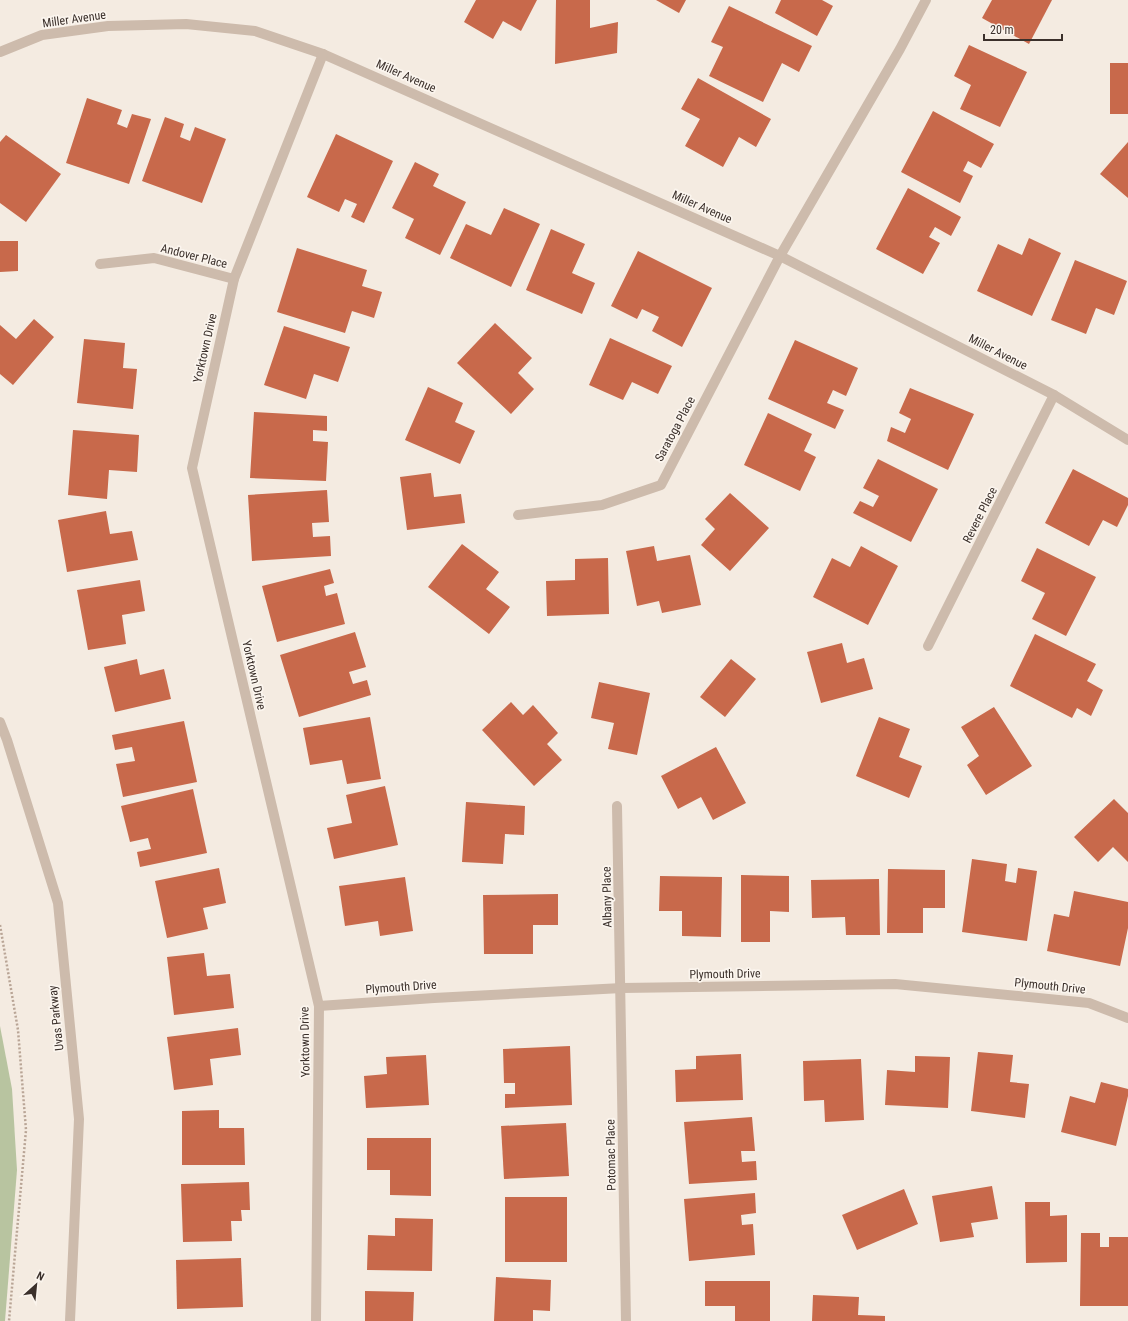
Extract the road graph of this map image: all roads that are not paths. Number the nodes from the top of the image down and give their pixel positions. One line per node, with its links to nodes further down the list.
1 (926, 0): 4 (street)
2 (0, 52): 3 (street, Miller Avenue)
3 (323, 54): 4 (street, Miller Avenue); 6 (street, Yorktown Drive)
4 (780, 256): 7 (street, Miller Avenue); 9 (street, Saratoga Place)
5 (100, 264): 6 (street, Andover Place)
6 (234, 279): 14 (street, Yorktown Drive)
7 (1054, 395): 8 (street, Miller Avenue); 10 (street, Revere Place)
8 (1128, 440)
9 (518, 515)
10 (928, 646)
11 (0, 722): 16 (street, Uvas Parkway)
12 (618, 806): 13 (street, Albany Place)
13 (622, 988): 14 (street, Plymouth Drive); 15 (street, Plymouth Drive); 18 (street, Potomac Place)
14 (319, 1006): 17 (street, Yorktown Drive)
15 (1128, 1018)
16 (70, 1321)
17 (316, 1321)
18 (626, 1321)

